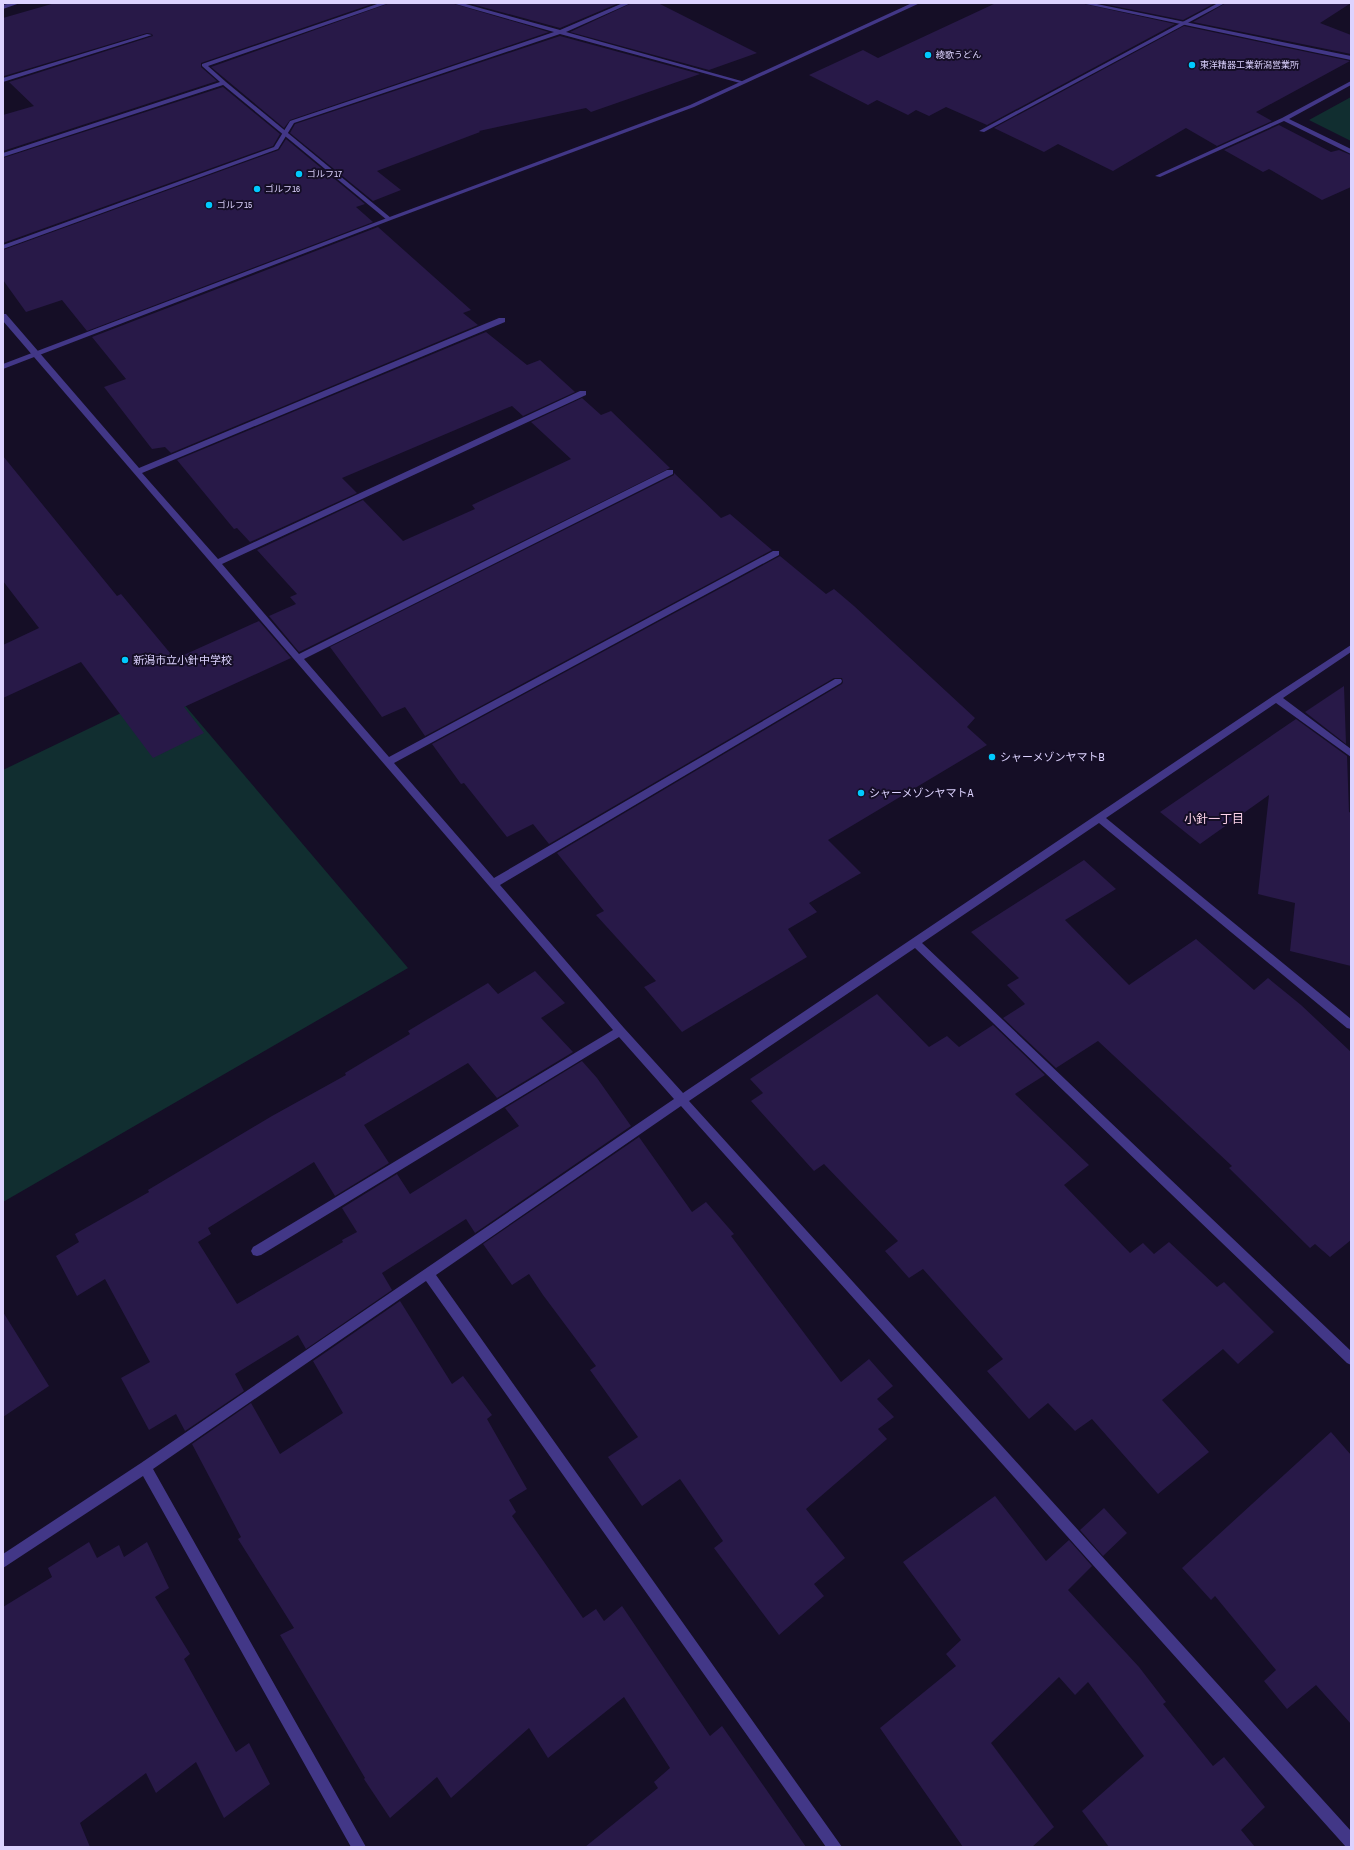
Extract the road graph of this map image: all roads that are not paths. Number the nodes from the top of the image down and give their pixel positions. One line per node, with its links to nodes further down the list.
1 (17, 3): 8 (street)
2 (386, 3): 15 (street)
3 (457, 3): 10 (street)
4 (628, 3): 10 (street)
5 (917, 3): 14 (street)
6 (1084, 3): 9 (street)
7 (1222, 3): 9 (street)
8 (3, 7)
9 (1183, 24): 12 (street); 18 (street)
10 (560, 32): 14 (street); 19 (street)
11 (149, 35): 13 (street)
12 (1351, 58)
13 (3, 80)
14 (742, 82): 23 (street)
15 (224, 83): 19 (street); 21 (street)
16 (1351, 83): 17 (street)
17 (1284, 119): 20 (street); 22 (street)
18 (982, 131)
19 (285, 134): 23 (street); 24 (street)
20 (1351, 152)
21 (3, 155)
22 (1158, 176)
23 (388, 219): 27 (street)
24 (3, 247)
25 (3, 316): 27 (street)
26 (502, 320): 30 (street)
27 (37, 354): 28 (street); 30 (street)
28 (3, 366)
29 (583, 393): 33 (street)
30 (139, 472): 33 (street)
31 (670, 472): 35 (street)
32 (776, 553): 39 (street)
33 (217, 563): 35 (street)
34 (1351, 648): 37 (street)
35 (298, 658): 39 (street)
36 (838, 681): 41 (street)
37 (1276, 698): 38 (street); 40 (street)
38 (1351, 754)
39 (388, 762): 41 (street)
40 (1100, 818): 42 (street); 43 (street)
41 (493, 884): 44 (street)
42 (916, 943): 45 (street); 48 (street)
43 (1351, 1025)
44 (620, 1031): 45 (street); 46 (street)
45 (683, 1099): 47 (street); 51 (street)
46 (257, 1251)
47 (428, 1274): 49 (street); 53 (street)
48 (1351, 1359)
49 (145, 1467): 50 (street); 52 (street)
50 (3, 1562)
51 (1351, 1842)
52 (359, 1847)
53 (835, 1847)

